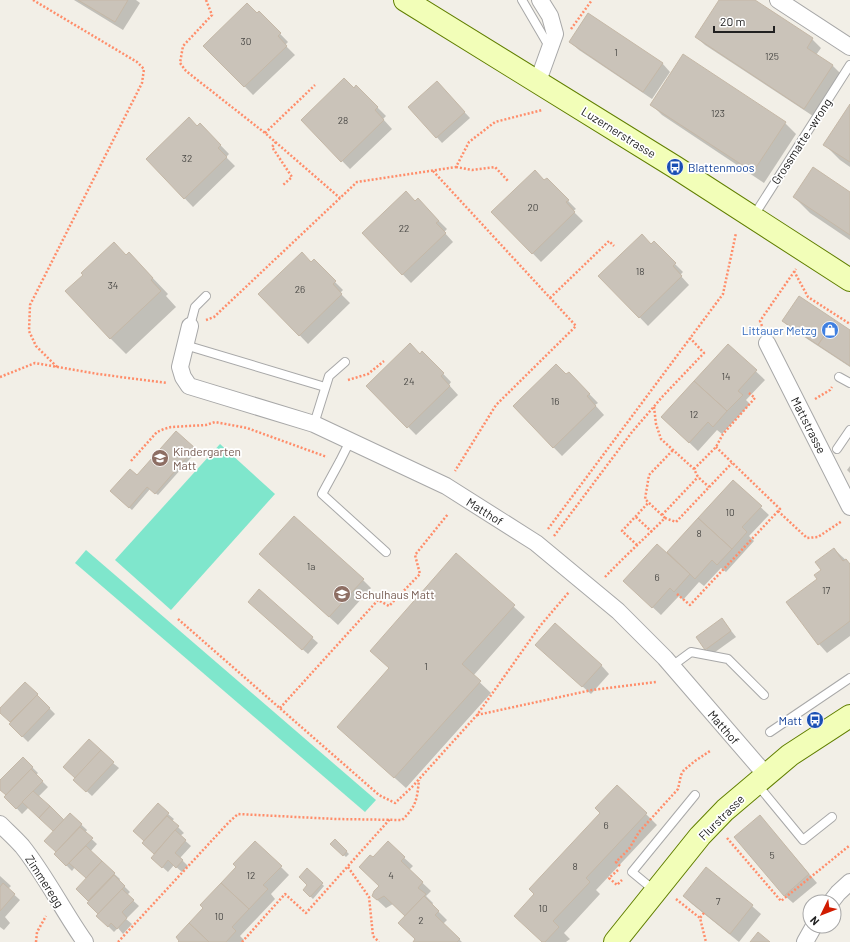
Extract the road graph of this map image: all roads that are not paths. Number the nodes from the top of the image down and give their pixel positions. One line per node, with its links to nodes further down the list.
1 (406, 0): 8 (main road, Luzernerstrasse)
2 (522, 0): 5 (lane)
3 (540, 0): 5 (street)
4 (778, 0): 6 (street)
5 (552, 41): 8 (street)
6 (850, 48)
7 (850, 65): 9 (lane, Grossmatte -wrong)
8 (547, 87): 9 (main road, Luzernerstrasse)
9 (753, 217): 10 (main road, Luzernerstrasse)
10 (850, 280)
11 (206, 296): 12 (lane)
12 (190, 326): 14 (street)
13 (768, 343): 23 (street, Mattstrasse)
14 (185, 345): 18 (lane); 19 (street, Matthof)
15 (345, 362): 18 (lane)
16 (839, 377): 17 (lane)
17 (850, 384)
18 (325, 387): 19 (lane)
19 (314, 424): 21 (street, Matthof)
20 (850, 430): 22 (lane)
21 (350, 441): 24 (lane); 25 (street, Matthof)
22 (837, 449)
23 (847, 514)
24 (386, 552)
25 (672, 666): 27 (lane); 30 (street, Matthof)
26 (850, 678): 29 (lane)
27 (764, 696)
28 (850, 716): 30 (main road, Flurstrasse)
29 (770, 732)
30 (761, 779): 32 (lane); 35 (main road, Flurstrasse)
31 (695, 795): 35 (lane)
32 (832, 817)
33 (0, 824): 37 (street, Zimmeregg)
34 (850, 882): 36 (street)
35 (656, 891): 38 (main road, Flurstrasse)
36 (837, 894)
37 (85, 942)
38 (615, 942)

